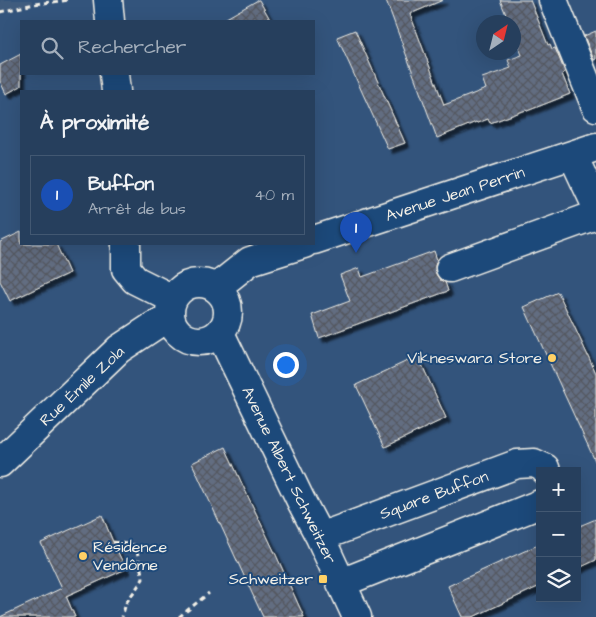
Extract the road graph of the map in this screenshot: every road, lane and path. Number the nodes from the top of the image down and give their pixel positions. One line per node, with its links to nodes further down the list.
1 (70, 0): 4 (path)
2 (108, 0): 5 (street)
3 (553, 0): 8 (street)
4 (0, 12)
5 (110, 20)
6 (114, 75): 7 (street)
7 (116, 90)
8 (596, 107)
9 (585, 152): 10 (street); 12 (street, Avenue Jean Perrin)
10 (596, 206)
11 (596, 215): 15 (street)
12 (315, 240)
13 (126, 245): 17 (street)
14 (301, 245): 16 (street)
15 (450, 268)
16 (216, 288): 17 (street); 18 (street)
17 (172, 309): 18 (street); 19 (street, Rue Émile Zola)
18 (220, 333): 22 (street, Avenue Albert Schweitzer)
19 (0, 463)
20 (544, 467): 22 (street, Square Buffon)
21 (536, 506): 24 (street)
22 (320, 537): 24 (street, Avenue Albert Schweitzer)
23 (112, 542): 26 (path)
24 (341, 582): 28 (street, Avenue Albert Schweitzer)
25 (209, 593): 27 (path)
26 (122, 617)
27 (179, 617)
28 (357, 617)

